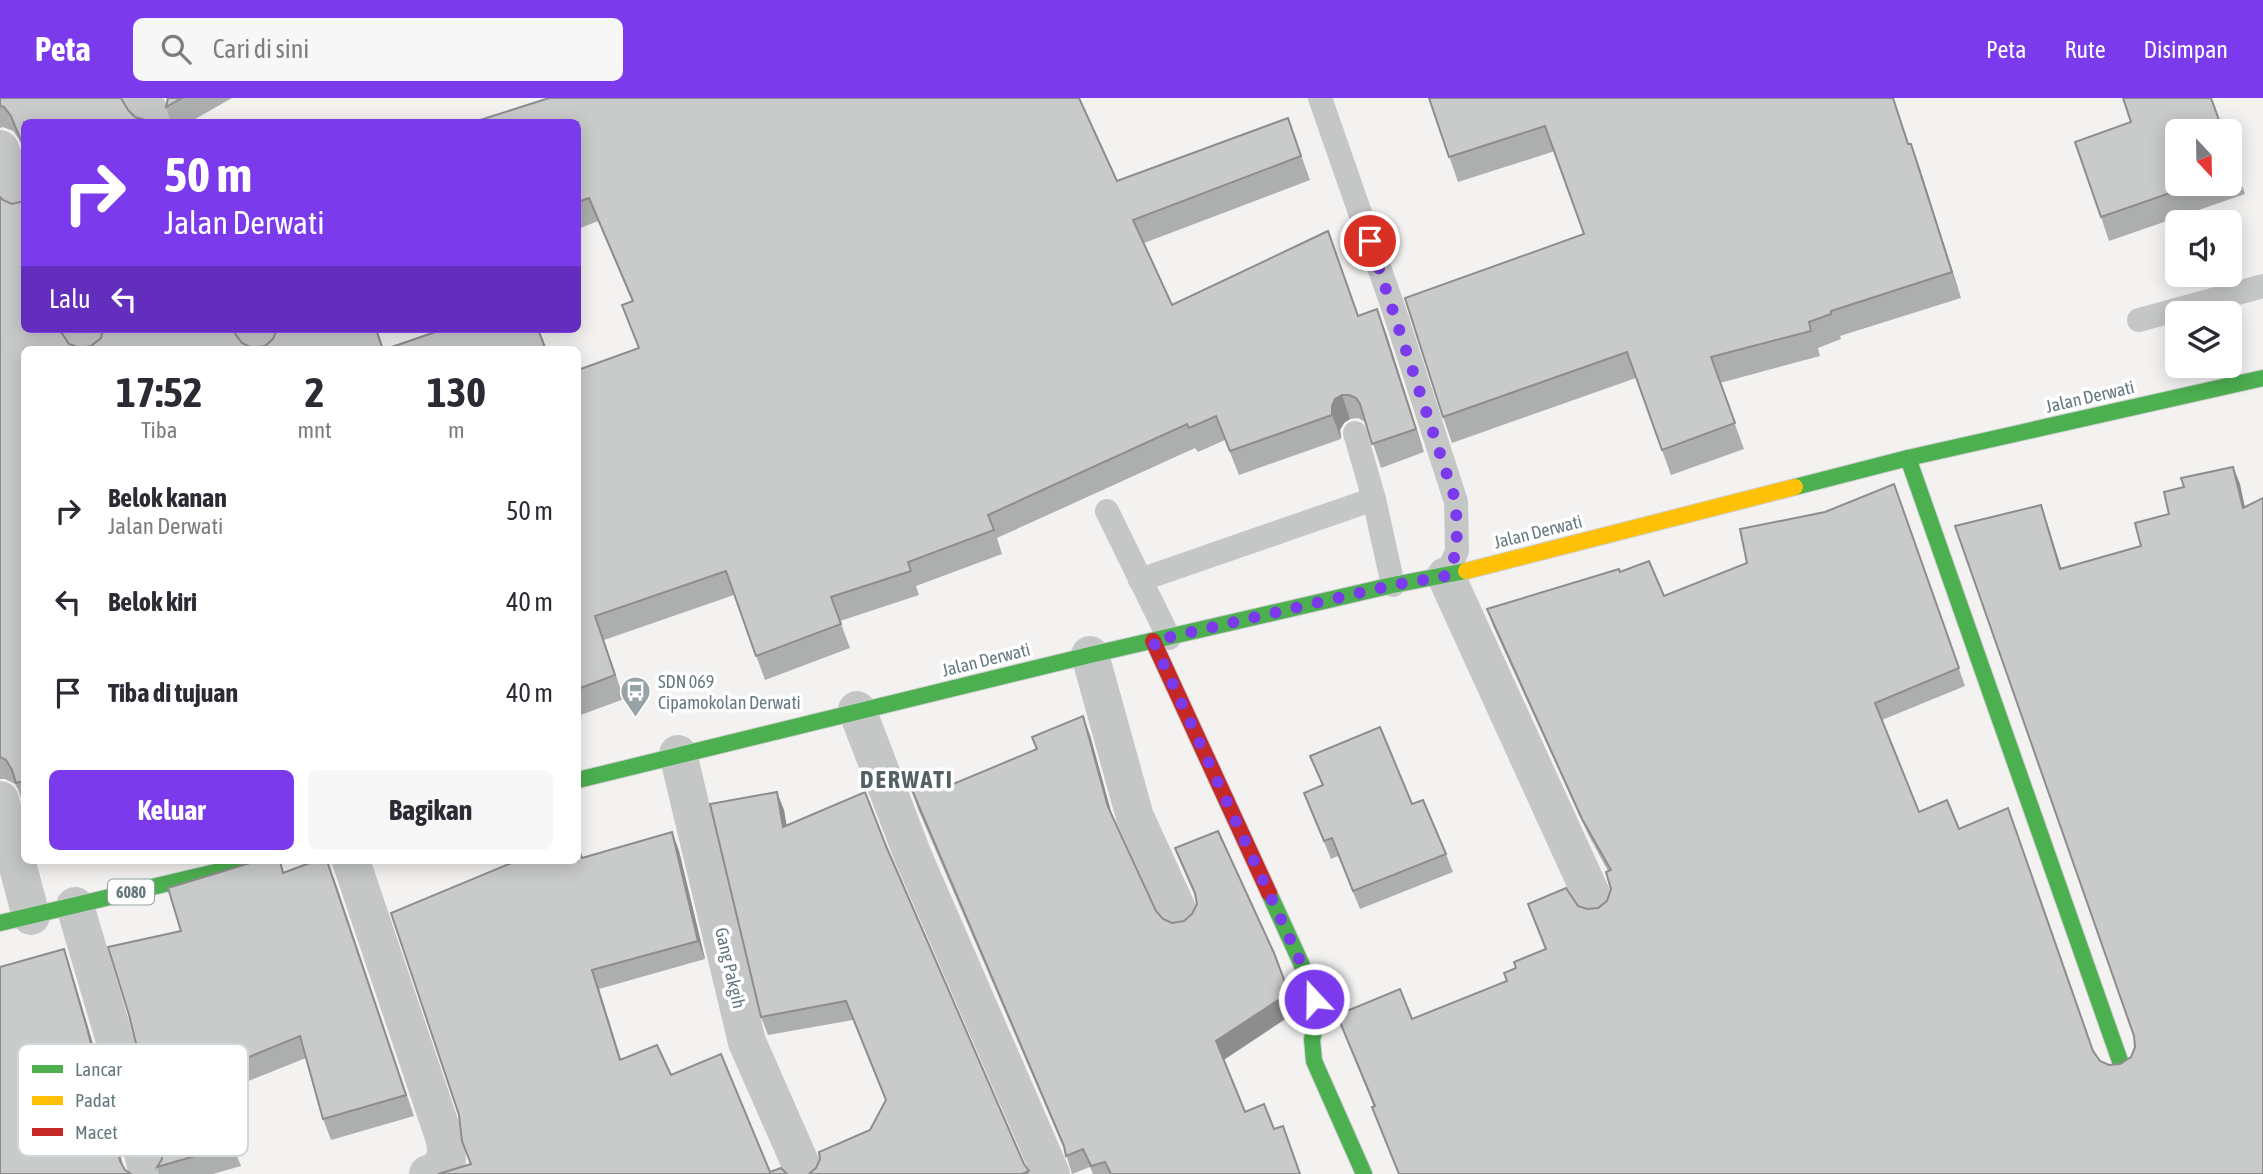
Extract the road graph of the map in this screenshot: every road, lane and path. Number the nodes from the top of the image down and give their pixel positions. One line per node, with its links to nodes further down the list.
1 (141, 98): 3 (street)
2 (1320, 98): 13 (lane)
3 (153, 119)
4 (0, 149): 5 (street)
5 (21, 199)
6 (2263, 286): 7 (lane)
7 (2139, 320)
8 (2263, 378): 10 (main road, Jalan Derwati)
9 (1355, 433): 11 (lane)
10 (1908, 458): 13 (main road, Jalan Derwati); 29 (main road)
11 (1374, 499): 14 (lane); 15 (lane)
12 (1107, 511): 14 (lane)
13 (1446, 576): 15 (main road, Jalan Derwati); 24 (street)
14 (1140, 580): 16 (lane)
15 (1393, 585): 16 (main road, Jalan Derwati)
16 (1161, 640): 17 (main road, Jalan Derwati); 35 (main road)
17 (1090, 654): 18 (main road, Jalan Derwati); 27 (street)
18 (857, 710): 19 (main road, Jalan Derwati); 34 (street)
19 (678, 754): 20 (main road, Jalan Derwati); 33 (street, Gang Pakgih)
20 (581, 779)
21 (0, 800): 26 (street)
22 (250, 864): 25 (main road, 6080)
23 (352, 864): 32 (street)
24 (1596, 905)
25 (75, 906): 26 (main road, 6080); 28 (street)
26 (15, 920)
27 (1182, 920)
28 (116, 1044)
29 (2120, 1061)
30 (144, 1156): 31 (street)
31 (148, 1174)
32 (428, 1174)
33 (805, 1174)
34 (1051, 1174)
35 (1364, 1174)

